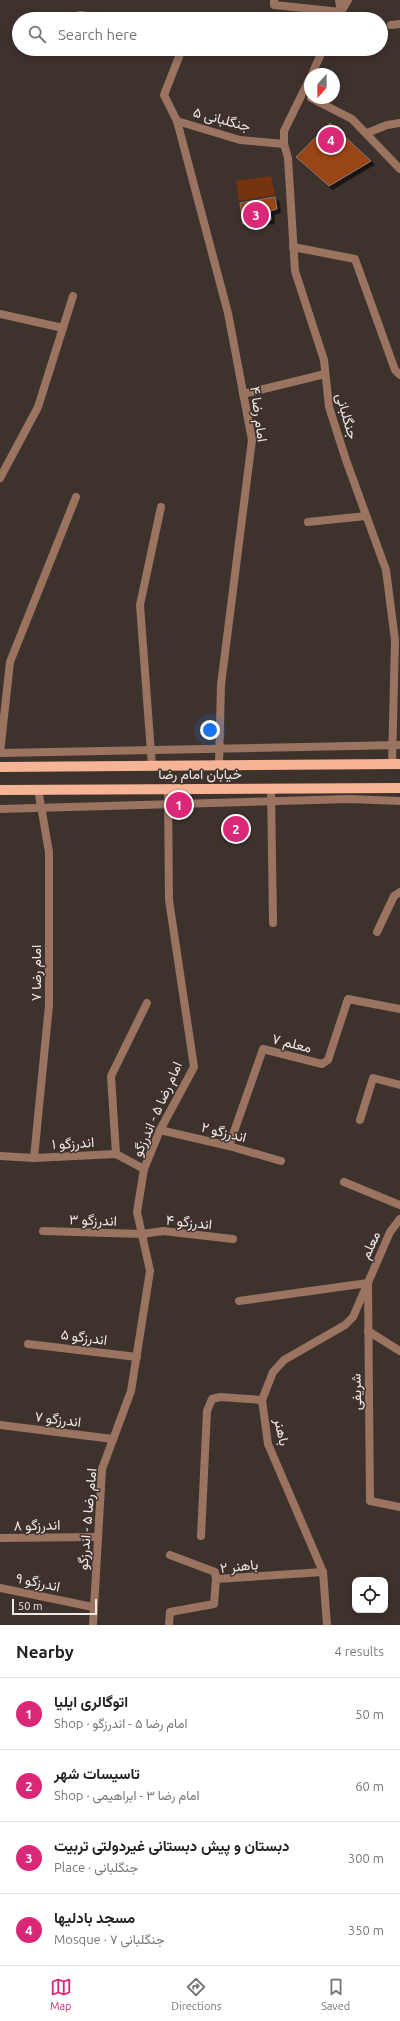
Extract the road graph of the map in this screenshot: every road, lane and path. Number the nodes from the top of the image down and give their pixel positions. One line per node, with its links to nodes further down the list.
1 (274, 0): 4 (street)
2 (339, 0): 5 (street)
3 (348, 0): 6 (street)
4 (315, 12)
5 (339, 12)
6 (341, 12)
7 (400, 24): 8 (street)
8 (391, 25)
9 (179, 56): 14 (street, امام رضا ۴)
10 (320, 56): 11 (street)
11 (315, 68)
12 (304, 103): 17 (street, جنگلبانی)
13 (322, 104): 16 (street)
14 (177, 120): 17 (street, جنگلبانی ۵); 25 (street, امام رضا ۴)
15 (400, 123): 16 (street)
16 (367, 133): 18 (street)
17 (284, 144): 19 (street, جنگلبانی)
18 (400, 169)
19 (293, 247): 23 (street, جنگلبانی); 24 (street)
20 (73, 296): 22 (street)
21 (0, 314): 22 (street)
22 (63, 328): 26 (street)
23 (325, 374): 25 (street); 29 (street, جنگلبانی)
24 (400, 375)
25 (243, 394): 32 (street, امام رضا ۴)
26 (0, 478)
27 (76, 497): 34 (street)
28 (161, 507): 33 (street)
29 (366, 516): 30 (street); 31 (street, جنگلبانی)
30 (308, 522)
31 (396, 745): 32 (street); 35 (street, جنگلبانی)
32 (219, 749): 33 (street); 36 (street, امام رضا ۴)
33 (151, 750): 34 (street); 37 (street)
34 (0, 753)
35 (396, 764): 36 (main road, خیابان امام رضا)
36 (218, 765): 37 (main road, خیابان امام رضا)
37 (152, 766): 38 (main road, خیابان امام رضا)
38 (0, 767)
39 (168, 788): 40 (main road, خیابان امام رضا); 42 (main road, خیابان امام رضا); 46 (street, امام رضا ۵ - اندرزگو)
40 (271, 788): 41 (main road, خیابان امام رضا); 44 (street)
41 (400, 788)
42 (38, 789): 43 (main road, خیابان امام رضا); 48 (street, امام رضا ۷)
43 (0, 790)
44 (271, 801): 45 (street); 46 (street); 50 (street)
45 (400, 801)
46 (168, 803): 48 (street); 56 (street, امام رضا ۵ - اندرزگو)
47 (0, 809): 48 (street)
48 (41, 809): 60 (street, امام رضا ۷)
49 (400, 892): 51 (street)
50 (272, 923)
51 (377, 932)
52 (147, 1003): 58 (street)
53 (400, 1009): 57 (street, معلم ۷)
54 (400, 1085): 55 (street)
55 (360, 1120)
56 (160, 1130): 57 (street, اندرزگو ۲); 62 (street, امام رضا ۵ - اندرزگو)
57 (229, 1146): 61 (street, اندرزگو ۲)
58 (116, 1154): 60 (street, اندرزگو ۱); 62 (street)
59 (0, 1156): 60 (street, اندرزگو ۱)
60 (34, 1158)
61 (281, 1161)
62 (144, 1169): 67 (street, امام رضا ۵ - اندرزگو)
63 (344, 1182): 64 (street)
64 (400, 1205)
65 (400, 1219): 69 (street, معلم)
66 (43, 1231): 67 (street, اندرزگو ۳)
67 (142, 1234): 68 (street, اندرزگو ۴); 74 (street, امام رضا ۵ - اندرزگو)
68 (233, 1239)
69 (368, 1283): 70 (street); 71 (street, شریفی); 75 (street, باهنر)
70 (239, 1301)
71 (368, 1331): 73 (street); 78 (street, شریفی)
72 (28, 1344): 74 (street, اندرزگو ۵)
73 (400, 1351)
74 (137, 1357): 77 (street, امام رضا ۵ - اندرزگو)
75 (262, 1400): 79 (street); 83 (street, باهنر)
76 (0, 1425): 77 (street, اندرزگو ۷)
77 (114, 1439): 80 (street, امام رضا ۵ - اندرزگو)
78 (400, 1507)
79 (201, 1536)
80 (98, 1537): 81 (street, اندرزگو ۸); 86 (street, امام رضا ۵ - اندرزگو)
81 (0, 1538)
82 (170, 1555): 84 (street)
83 (323, 1572): 84 (street, باهنر ۲); 89 (street, باهنر)
84 (216, 1579): 88 (street, باهنر ۲)
85 (0, 1588): 86 (street, اندرزگو ۹)
86 (93, 1607): 87 (street, امام رضا ۵ - اندرزگو)
87 (93, 1625)
88 (169, 1625)
89 (327, 1625)

